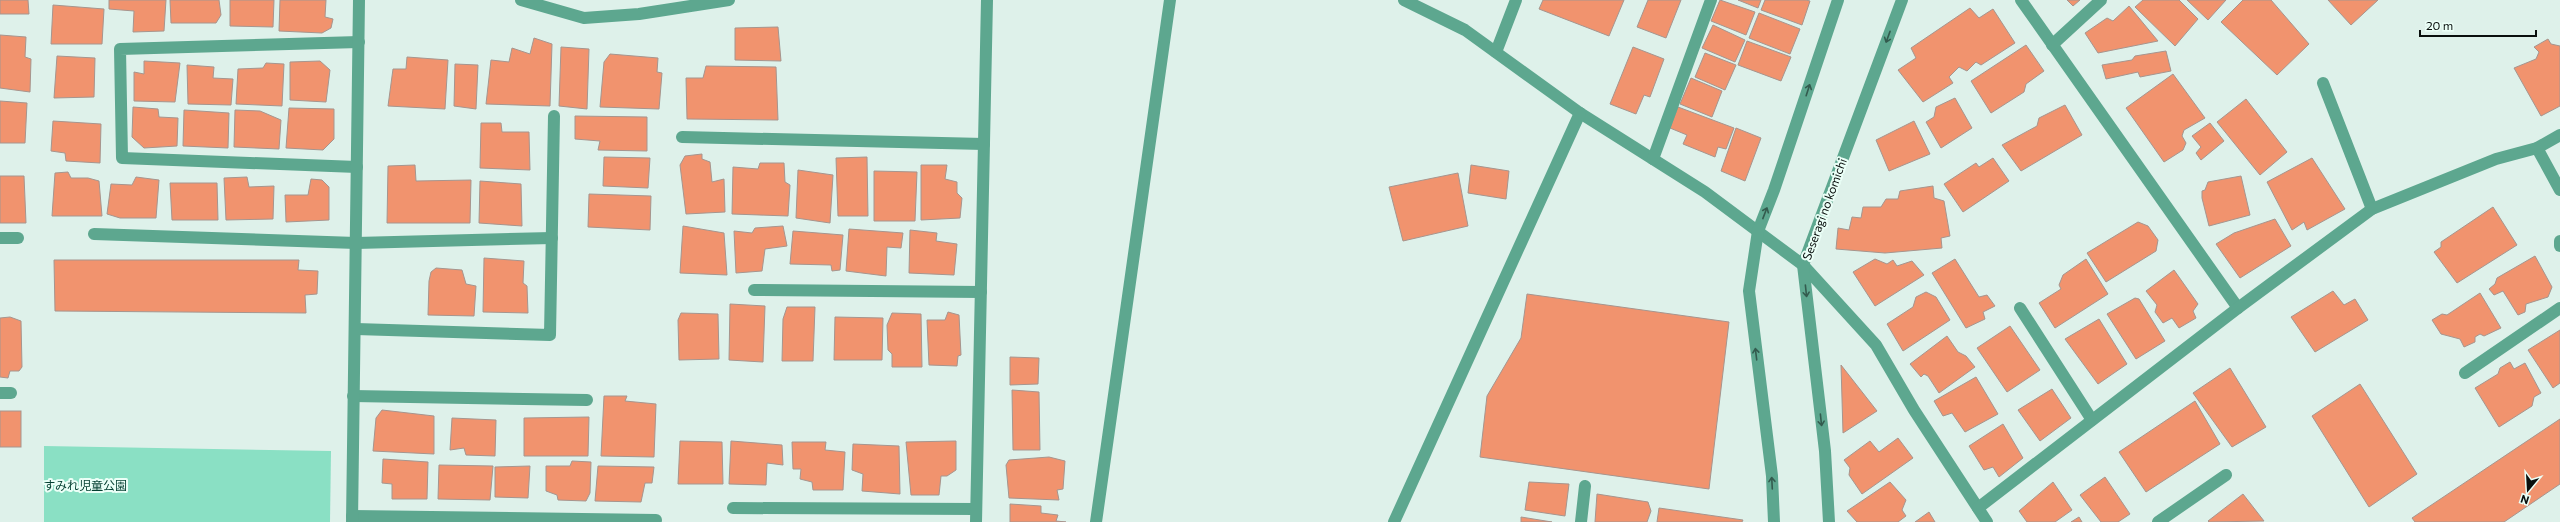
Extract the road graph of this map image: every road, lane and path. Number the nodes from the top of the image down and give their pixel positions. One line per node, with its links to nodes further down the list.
1 (359, 0): 13 (street)
2 (521, 0): 3 (street)
3 (729, 0)
4 (987, 0): 21 (street)
5 (1170, 0): 54 (street)
6 (1516, 0): 15 (street)
7 (1712, 0): 23 (street)
8 (1838, 0): 27 (street, one-way to 8)
9 (1902, 0): 35 (street, Seseragi no komichi, one-way to 35)
10 (2021, 0): 14 (street)
11 (2101, 0): 14 (street)
12 (1409, 1): 15 (street)
13 (359, 42): 24 (street); 24 (street)
14 (2052, 45): 39 (street)
15 (1496, 52): 17 (street)
16 (2323, 83): 26 (street)
17 (1580, 114): 23 (street); 55 (street)
18 (554, 116): 31 (street)
19 (2560, 135): 22 (street)
20 (682, 137): 21 (street)
21 (984, 144): 37 (street)
22 (2537, 148): 25 (street); 26 (street)
23 (1653, 159): 27 (street)
24 (357, 167): 33 (street)
25 (2560, 190)
26 (2372, 209): 39 (street)
27 (1758, 231): 35 (street); 57 (street, one-way to 27)
28 (94, 234): 33 (street)
29 (0, 238): 30 (street)
30 (18, 238)
31 (552, 238): 33 (street); 41 (street)
32 (2560, 241): 34 (street)
33 (356, 243): 41 (street)
34 (2560, 246)
35 (1804, 265): 49 (street); 58 (street, Seseragi no komichi, one-way to 58)
36 (754, 290): 37 (street)
37 (981, 292): 50 (street)
38 (2020, 308): 45 (street)
39 (2238, 308): 45 (street)
40 (2560, 308): 42 (street)
41 (356, 329): 43 (street)
42 (2465, 373)
43 (353, 396): 44 (street); 51 (street)
44 (587, 400)
45 (2092, 420): 49 (street)
46 (2226, 475): 60 (street)
47 (1585, 486): 56 (street)
48 (732, 508): 50 (street)
49 (1978, 508): 59 (street)
50 (976, 509): 53 (street)
51 (352, 519): 52 (street)
52 (656, 520)
53 (976, 522)
54 (1096, 522)
55 (1394, 522)
56 (1581, 522)
57 (1774, 522)
58 (1829, 522)
59 (1987, 522)
60 (2158, 522)

